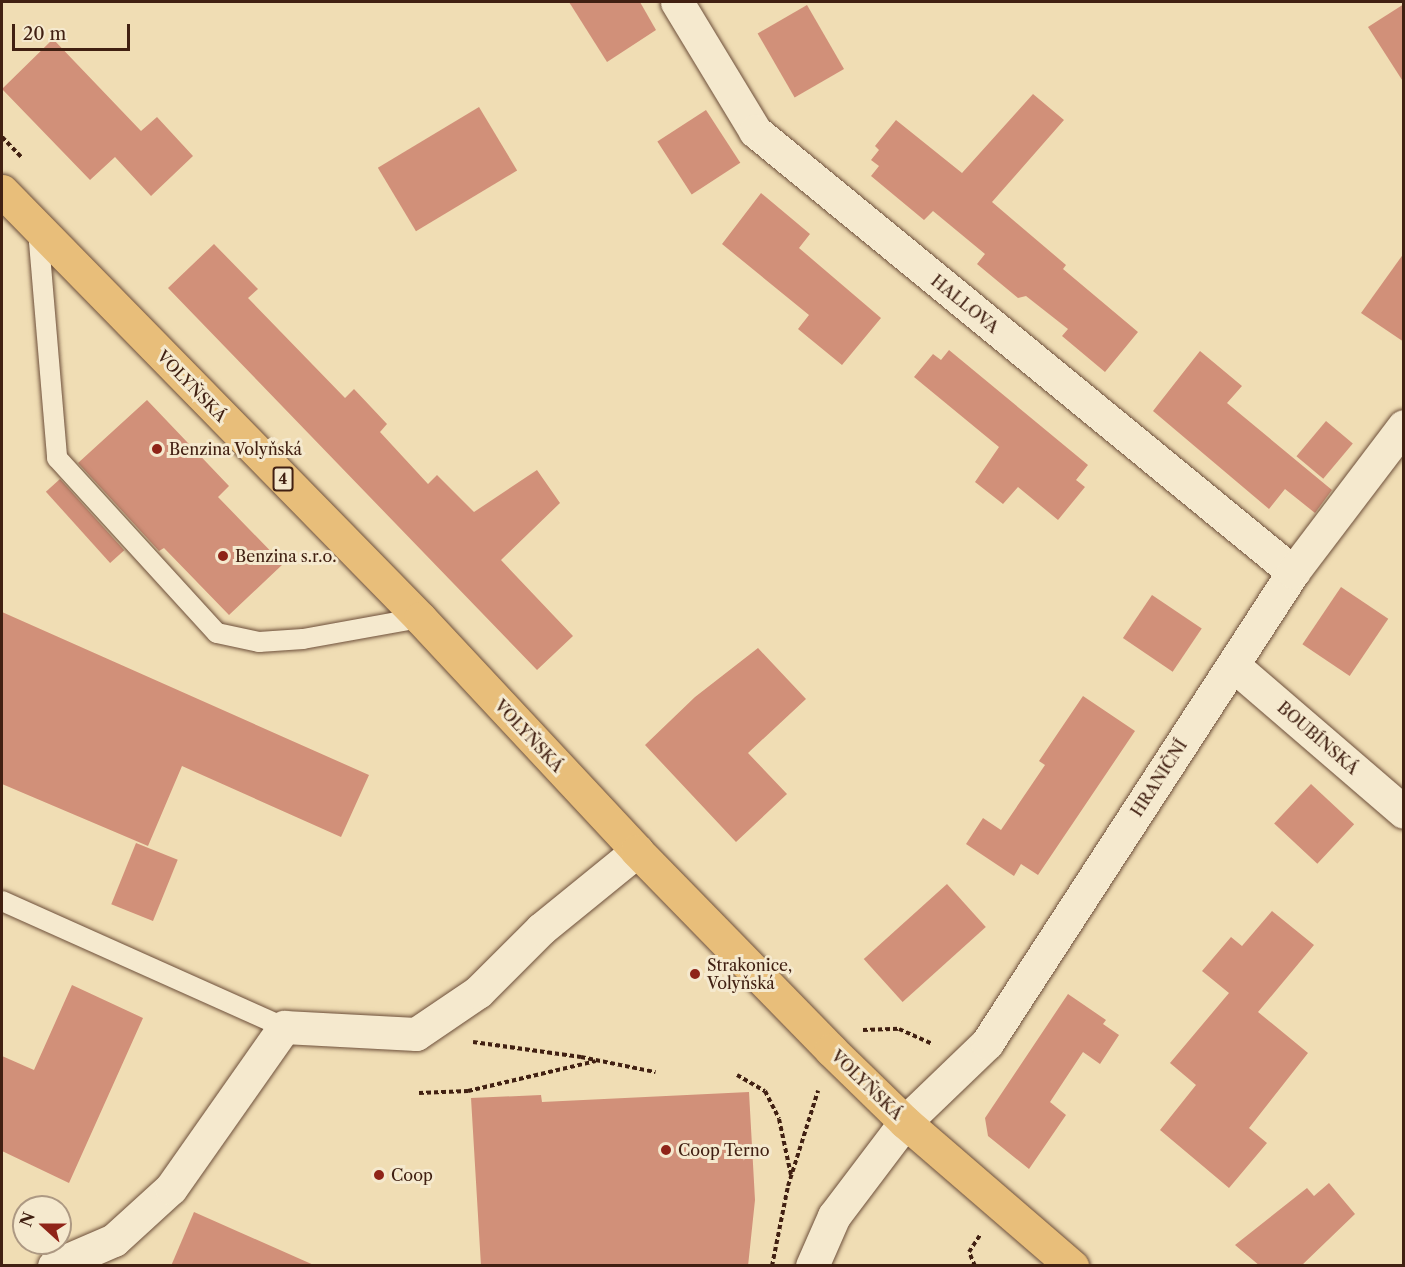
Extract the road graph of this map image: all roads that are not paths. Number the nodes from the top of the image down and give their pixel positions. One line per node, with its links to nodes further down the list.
1 (677, 2): 5 (street, HALLOVA)
2 (2, 191): 3 (main road, VOLYŇSKÁ / 4)
3 (38, 230): 6 (main road, VOLYŇSKÁ / 4); 6 (lane)
4 (1404, 426): 5 (street, HRANIČNÍ)
5 (1293, 572): 7 (street, HRANIČNÍ)
6 (420, 618): 9 (main road, VOLYŇSKÁ / 4)
7 (1233, 665): 8 (street, BOUBÍNSKÁ); 12 (street, HRANIČNÍ)
8 (1404, 812)
9 (637, 851): 11 (street); 12 (main road, VOLYŇSKÁ / 4)
10 (2, 901): 11 (lane)
11 (284, 1026): 13 (street)
12 (905, 1122): 14 (street, HRANIČNÍ); 15 (main road, VOLYŇSKÁ / 4)
13 (54, 1266)
14 (812, 1266)
15 (1072, 1266)

